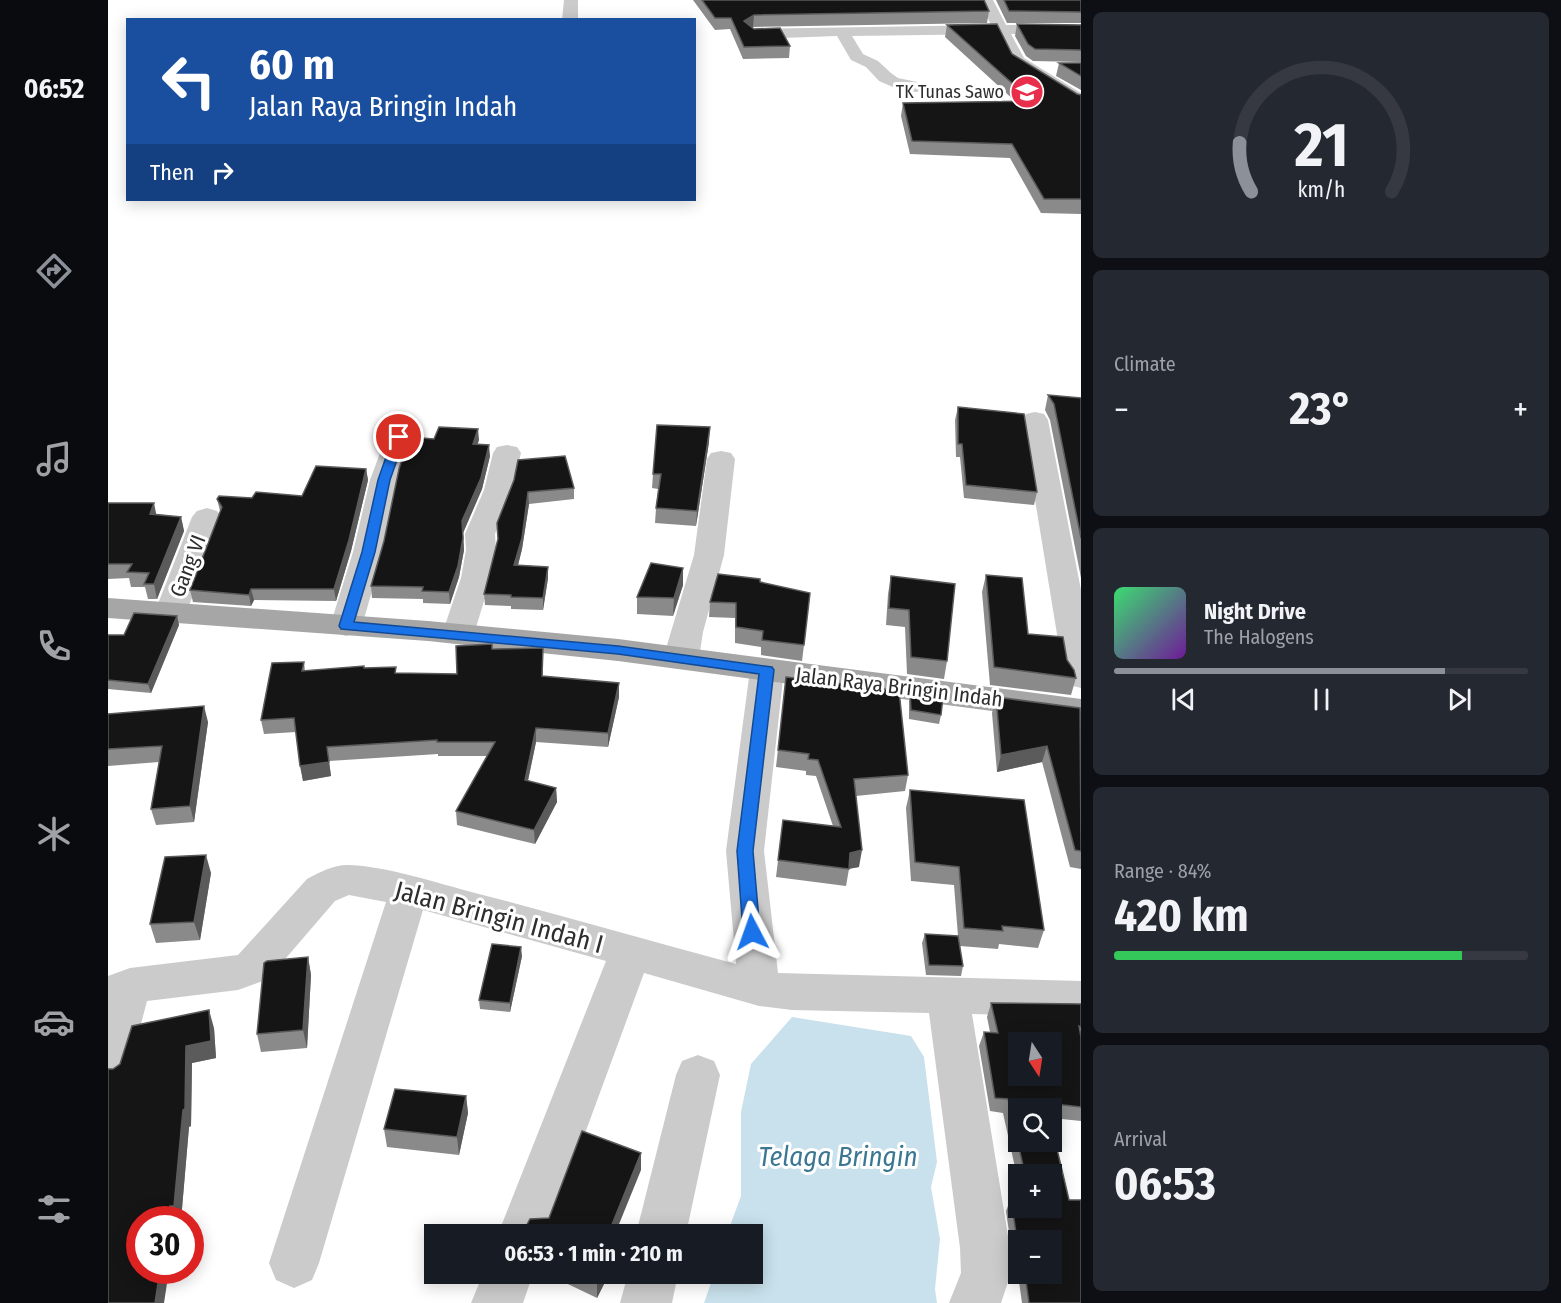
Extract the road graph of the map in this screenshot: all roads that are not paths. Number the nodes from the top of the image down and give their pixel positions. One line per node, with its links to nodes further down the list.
1 (571, 0): 3 (street)
2 (986, 0): 4 (street)
3 (570, 18)
4 (1000, 29): 5 (street); 6 (street); 8 (street)
5 (1081, 30)
6 (842, 32): 7 (street); 10 (street)
7 (753, 34)
8 (1025, 68): 9 (street); 11 (street)
9 (1059, 69)
10 (916, 87)
11 (1081, 101)
12 (1035, 420): 23 (street)
13 (399, 437): 19 (street)
14 (507, 453): 20 (street)
15 (721, 459): 21 (street)
16 (207, 518): 18 (street, Gang VI)
17 (108, 608): 18 (main road, Jalan Raya Bringin Indah)
18 (170, 614): 19 (main road, Jalan Raya Bringin Indah)
19 (346, 626): 20 (main road, Jalan Raya Bringin Indah)
20 (458, 634): 21 (main road, Jalan Raya Bringin Indah)
21 (682, 658): 22 (main road, Jalan Raya Bringin Indah)
22 (767, 670): 24 (main road, Jalan Raya Bringin Indah); 27 (street)
23 (1081, 677)
24 (1081, 711)
25 (409, 891): 26 (street, Jalan Bringin Indah I); 28 (street, Jalan Bringin Indah I); 35 (street)
26 (628, 951): 27 (street); 33 (street, Jalan Bringin Indah I)
27 (759, 988): 29 (street)
28 (119, 991): 31 (street)
29 (948, 994): 30 (street); 40 (street)
30 (1081, 999)
31 (108, 1066)
32 (698, 1075): 34 (street)
33 (527, 1224)
34 (664, 1224)
35 (294, 1263)
36 (504, 1284): 38 (street)
37 (650, 1284): 39 (street)
38 (496, 1303)
39 (646, 1303)
40 (975, 1303)

